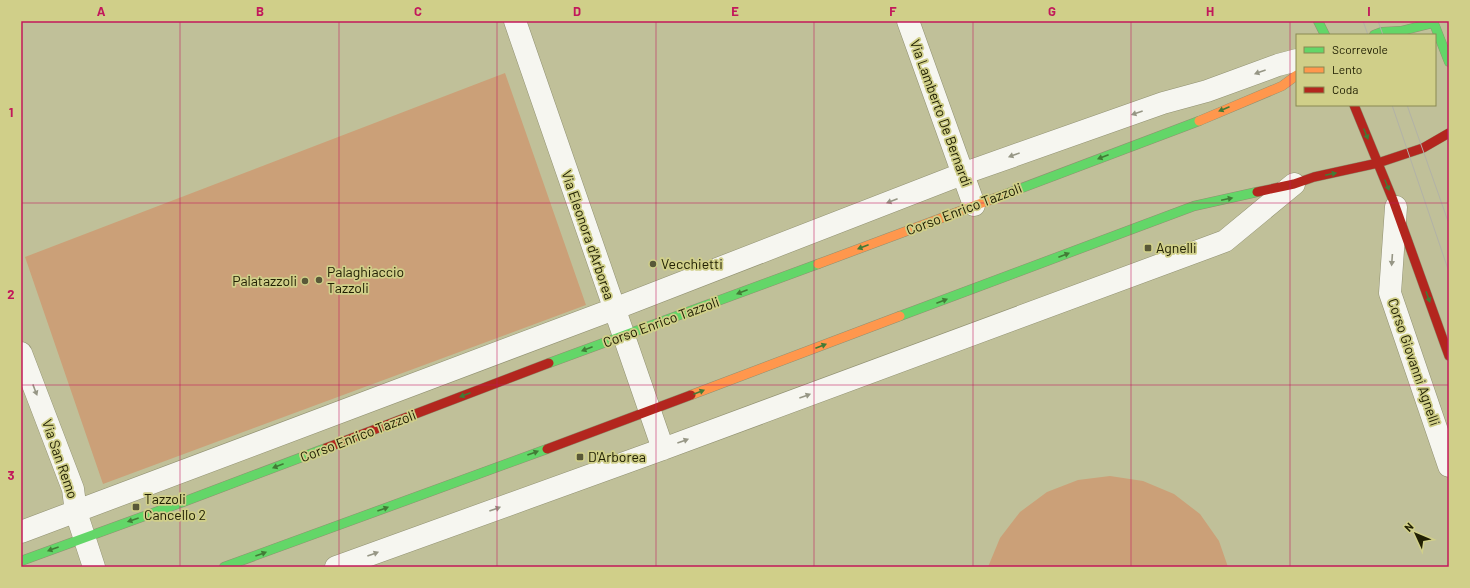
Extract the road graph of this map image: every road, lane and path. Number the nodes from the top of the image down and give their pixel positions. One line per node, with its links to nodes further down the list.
1 (515, 21): 17 (street, Via Eleonora d'Arborea)
2 (908, 21): 13 (street, Via Lamberto De Bernardi)
3 (1318, 21): 5 (street)
4 (1435, 22): 6 (street); 8 (street)
5 (1324, 34)
6 (1377, 34)
7 (1296, 60): 13 (street, Corso Enrico Tazzoli, one-way to 13)
8 (1449, 62)
9 (1296, 76): 15 (street, Corso Enrico Tazzoli, one-way to 15)
10 (1354, 106): 12 (street, Corso Giovanni Agnelli, one-way to 12)
11 (1449, 133): 12 (street)
12 (1378, 163): 14 (street, one-way to 12); 16 (street, Corso Giovanni Agnelli, one-way to 16)
13 (962, 174): 15 (street, Via Lamberto De Bernardi); 17 (street, Corso Enrico Tazzoli, one-way to 17)
14 (1294, 184): 21 (street, one-way to 14); 22 (street, one-way to 14)
15 (974, 205): 18 (street, Corso Enrico Tazzoli, one-way to 18)
16 (1396, 207): 20 (street, Corso Giovanni Agnelli, one-way to 20); 23 (street, Corso Giovanni Agnelli, one-way to 23)
17 (614, 309): 18 (street, Via Eleonora d'Arborea); 24 (street, Corso Enrico Tazzoli)
18 (623, 335): 21 (street, Via Eleonora d'Arborea); 26 (street, Corso Enrico Tazzoli, one-way to 26)
19 (21, 353): 24 (street, Via San Remo, one-way to 24)
20 (1449, 356)
21 (649, 411): 22 (street, Via Eleonora d'Arborea); 29 (street, one-way to 21)
22 (663, 449): 30 (street, one-way to 22)
23 (1449, 466)
24 (76, 512): 25 (street, Corso Enrico Tazzoli); 26 (street, Via San Remo)
25 (21, 532)
26 (84, 537): 27 (street, Corso Enrico Tazzoli, one-way to 27); 28 (street, Via San Remo)
27 (21, 561)
28 (94, 567)
29 (224, 567)
30 (336, 567)

